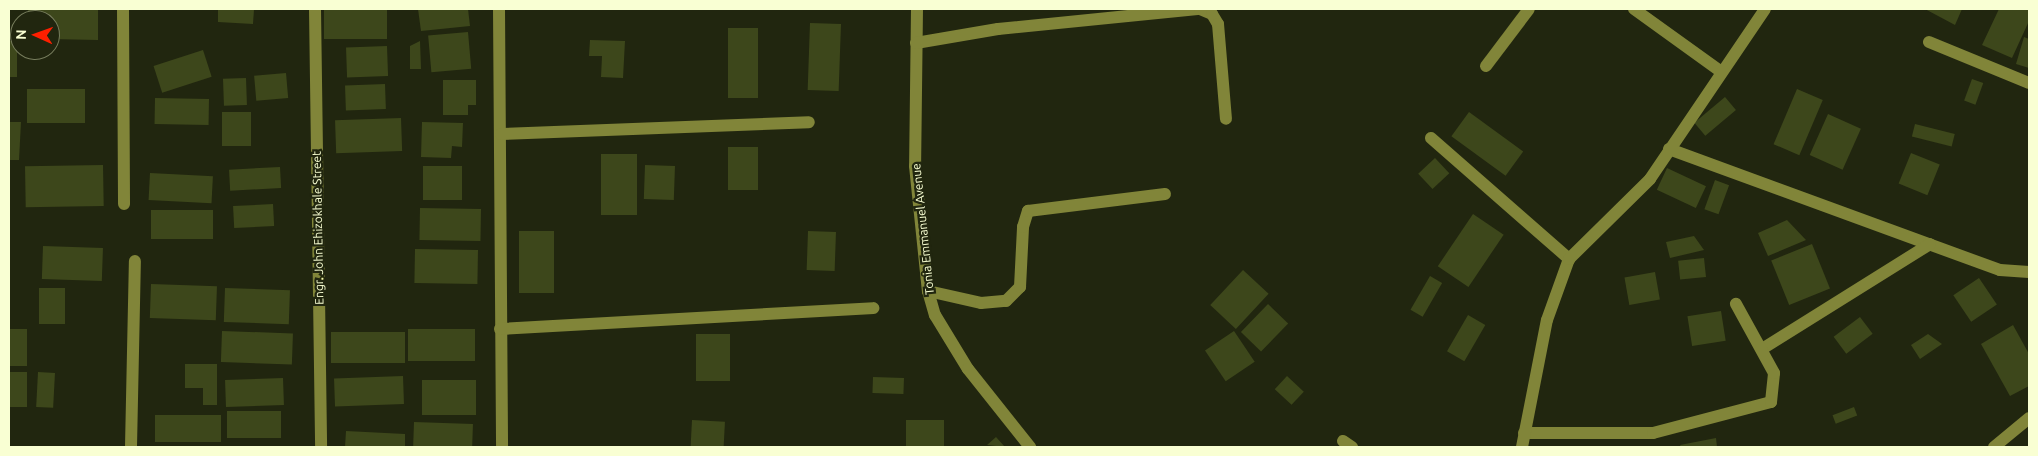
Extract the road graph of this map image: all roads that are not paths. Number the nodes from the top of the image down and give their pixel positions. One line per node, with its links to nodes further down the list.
1 (123, 9): 20 (street)
2 (315, 9): 33 (street, Engr. John Ehizokhale Street)
3 (499, 9): 16 (street)
4 (917, 9): 10 (street, Tonia Emmanuel Avenue)
5 (1528, 9): 11 (street)
6 (1634, 9): 12 (street)
7 (1764, 9): 12 (street)
8 (1116, 13): 10 (street); 14 (street)
9 (1928, 42): 13 (street)
10 (916, 43): 25 (street, Tonia Emmanuel Avenue)
11 (1486, 66)
12 (1719, 70): 18 (street)
13 (2029, 83)
14 (1226, 119)
15 (810, 122): 16 (street)
16 (501, 134): 28 (street)
17 (1431, 138): 22 (street)
18 (1669, 149): 21 (street); 22 (street)
19 (1165, 194): 25 (street)
20 (124, 204)
21 (1930, 244): 24 (street); 29 (street)
22 (1569, 260): 31 (street)
23 (135, 261): 32 (street)
24 (2029, 272)
25 (928, 291): 35 (street, Tonia Emmanuel Avenue)
26 (1736, 304): 29 (street)
27 (873, 308): 28 (street)
28 (500, 328): 34 (street)
29 (1762, 349): 31 (street)
30 (2029, 418): 37 (street)
31 (1524, 433): 36 (street)
32 (131, 447)
33 (321, 447)
34 (502, 447)
35 (1030, 447)
36 (1522, 447)
37 (1994, 447)

